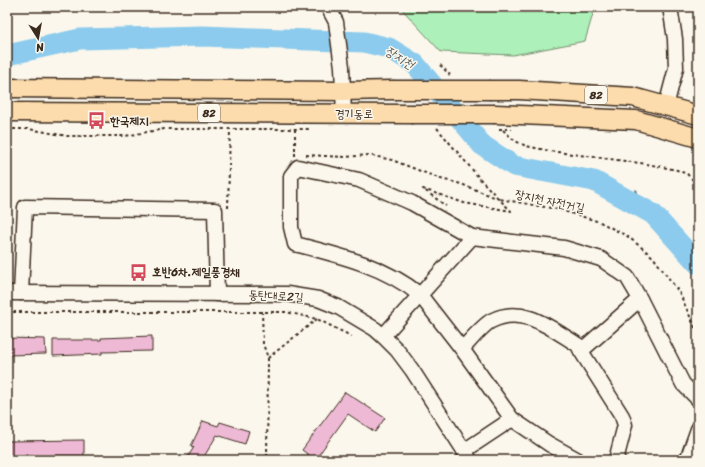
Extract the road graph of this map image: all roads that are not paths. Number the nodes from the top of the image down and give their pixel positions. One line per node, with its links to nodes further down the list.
1 (328, 7): 4 (street)
2 (670, 7): 5 (street)
3 (7, 88): 4 (main road, 경기동로 / 82)
4 (343, 91): 5 (main road, 경기동로 / 82, bridge); 7 (street)
5 (666, 106): 8 (main road, 경기동로 / 82)
6 (7, 112): 7 (main road, 경기동로 / 82)
7 (344, 114): 9 (main road, 경기동로 / 82, bridge)
8 (698, 115)
9 (698, 138)
10 (472, 237): 14 (street); 14 (street); 15 (street)
11 (7, 293): 12 (street, 동탄대로2길)
12 (21, 293): 13 (street, 동탄대로2길); 13 (street)
13 (217, 294): 16 (street, 동탄대로2길)
14 (420, 295): 16 (street); 17 (street)
15 (640, 299): 18 (street); 19 (street)
16 (383, 336): 22 (street, 동탄대로2길)
17 (462, 349): 18 (street); 20 (street)
18 (581, 351): 24 (street)
19 (698, 399)
20 (512, 419): 22 (street); 23 (street)
21 (698, 429): 25 (street)
22 (467, 456)
23 (578, 460)
24 (616, 460)
25 (687, 460)

